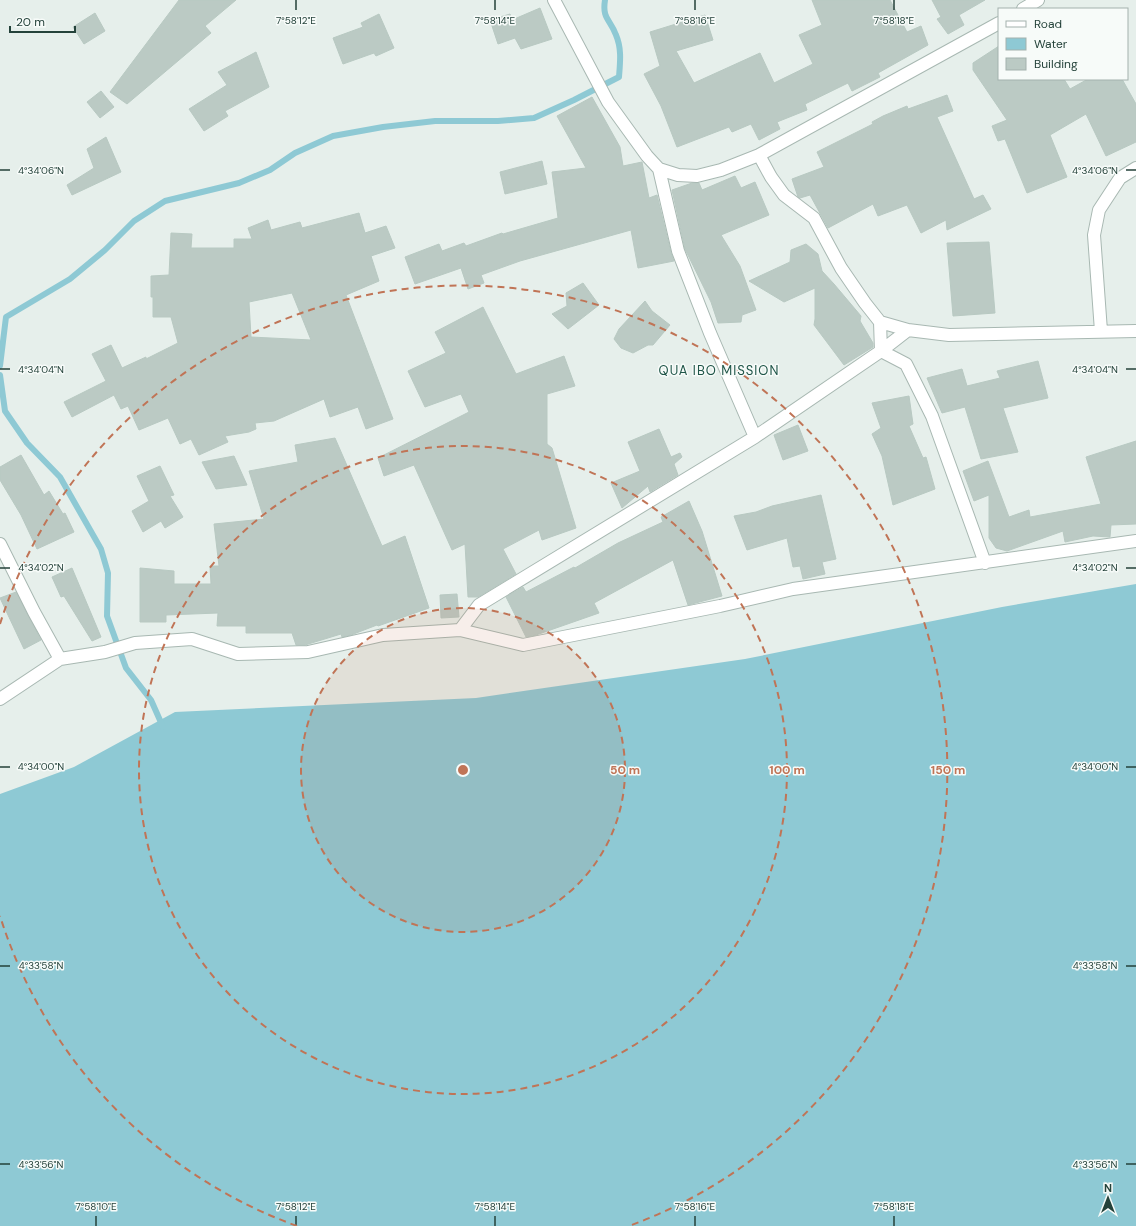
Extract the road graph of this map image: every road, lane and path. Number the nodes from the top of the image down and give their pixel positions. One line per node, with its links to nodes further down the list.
1 (554, 0): 7 (street)
2 (1038, 0): 3 (street)
3 (1025, 8)
4 (998, 24): 5 (street)
5 (759, 155): 7 (street); 8 (street)
6 (1136, 168): 10 (street)
7 (659, 169): 13 (street)
8 (880, 322): 9 (street); 12 (street)
9 (908, 330): 10 (street); 12 (street)
10 (1101, 331): 11 (street)
11 (1136, 331)
12 (881, 351): 13 (street); 16 (street)
13 (755, 437): 17 (street)
14 (1136, 541): 16 (street)
15 (0, 544): 18 (street)
16 (985, 563): 17 (street)
17 (460, 630): 18 (street)
18 (60, 659): 19 (street)
19 (0, 699)

